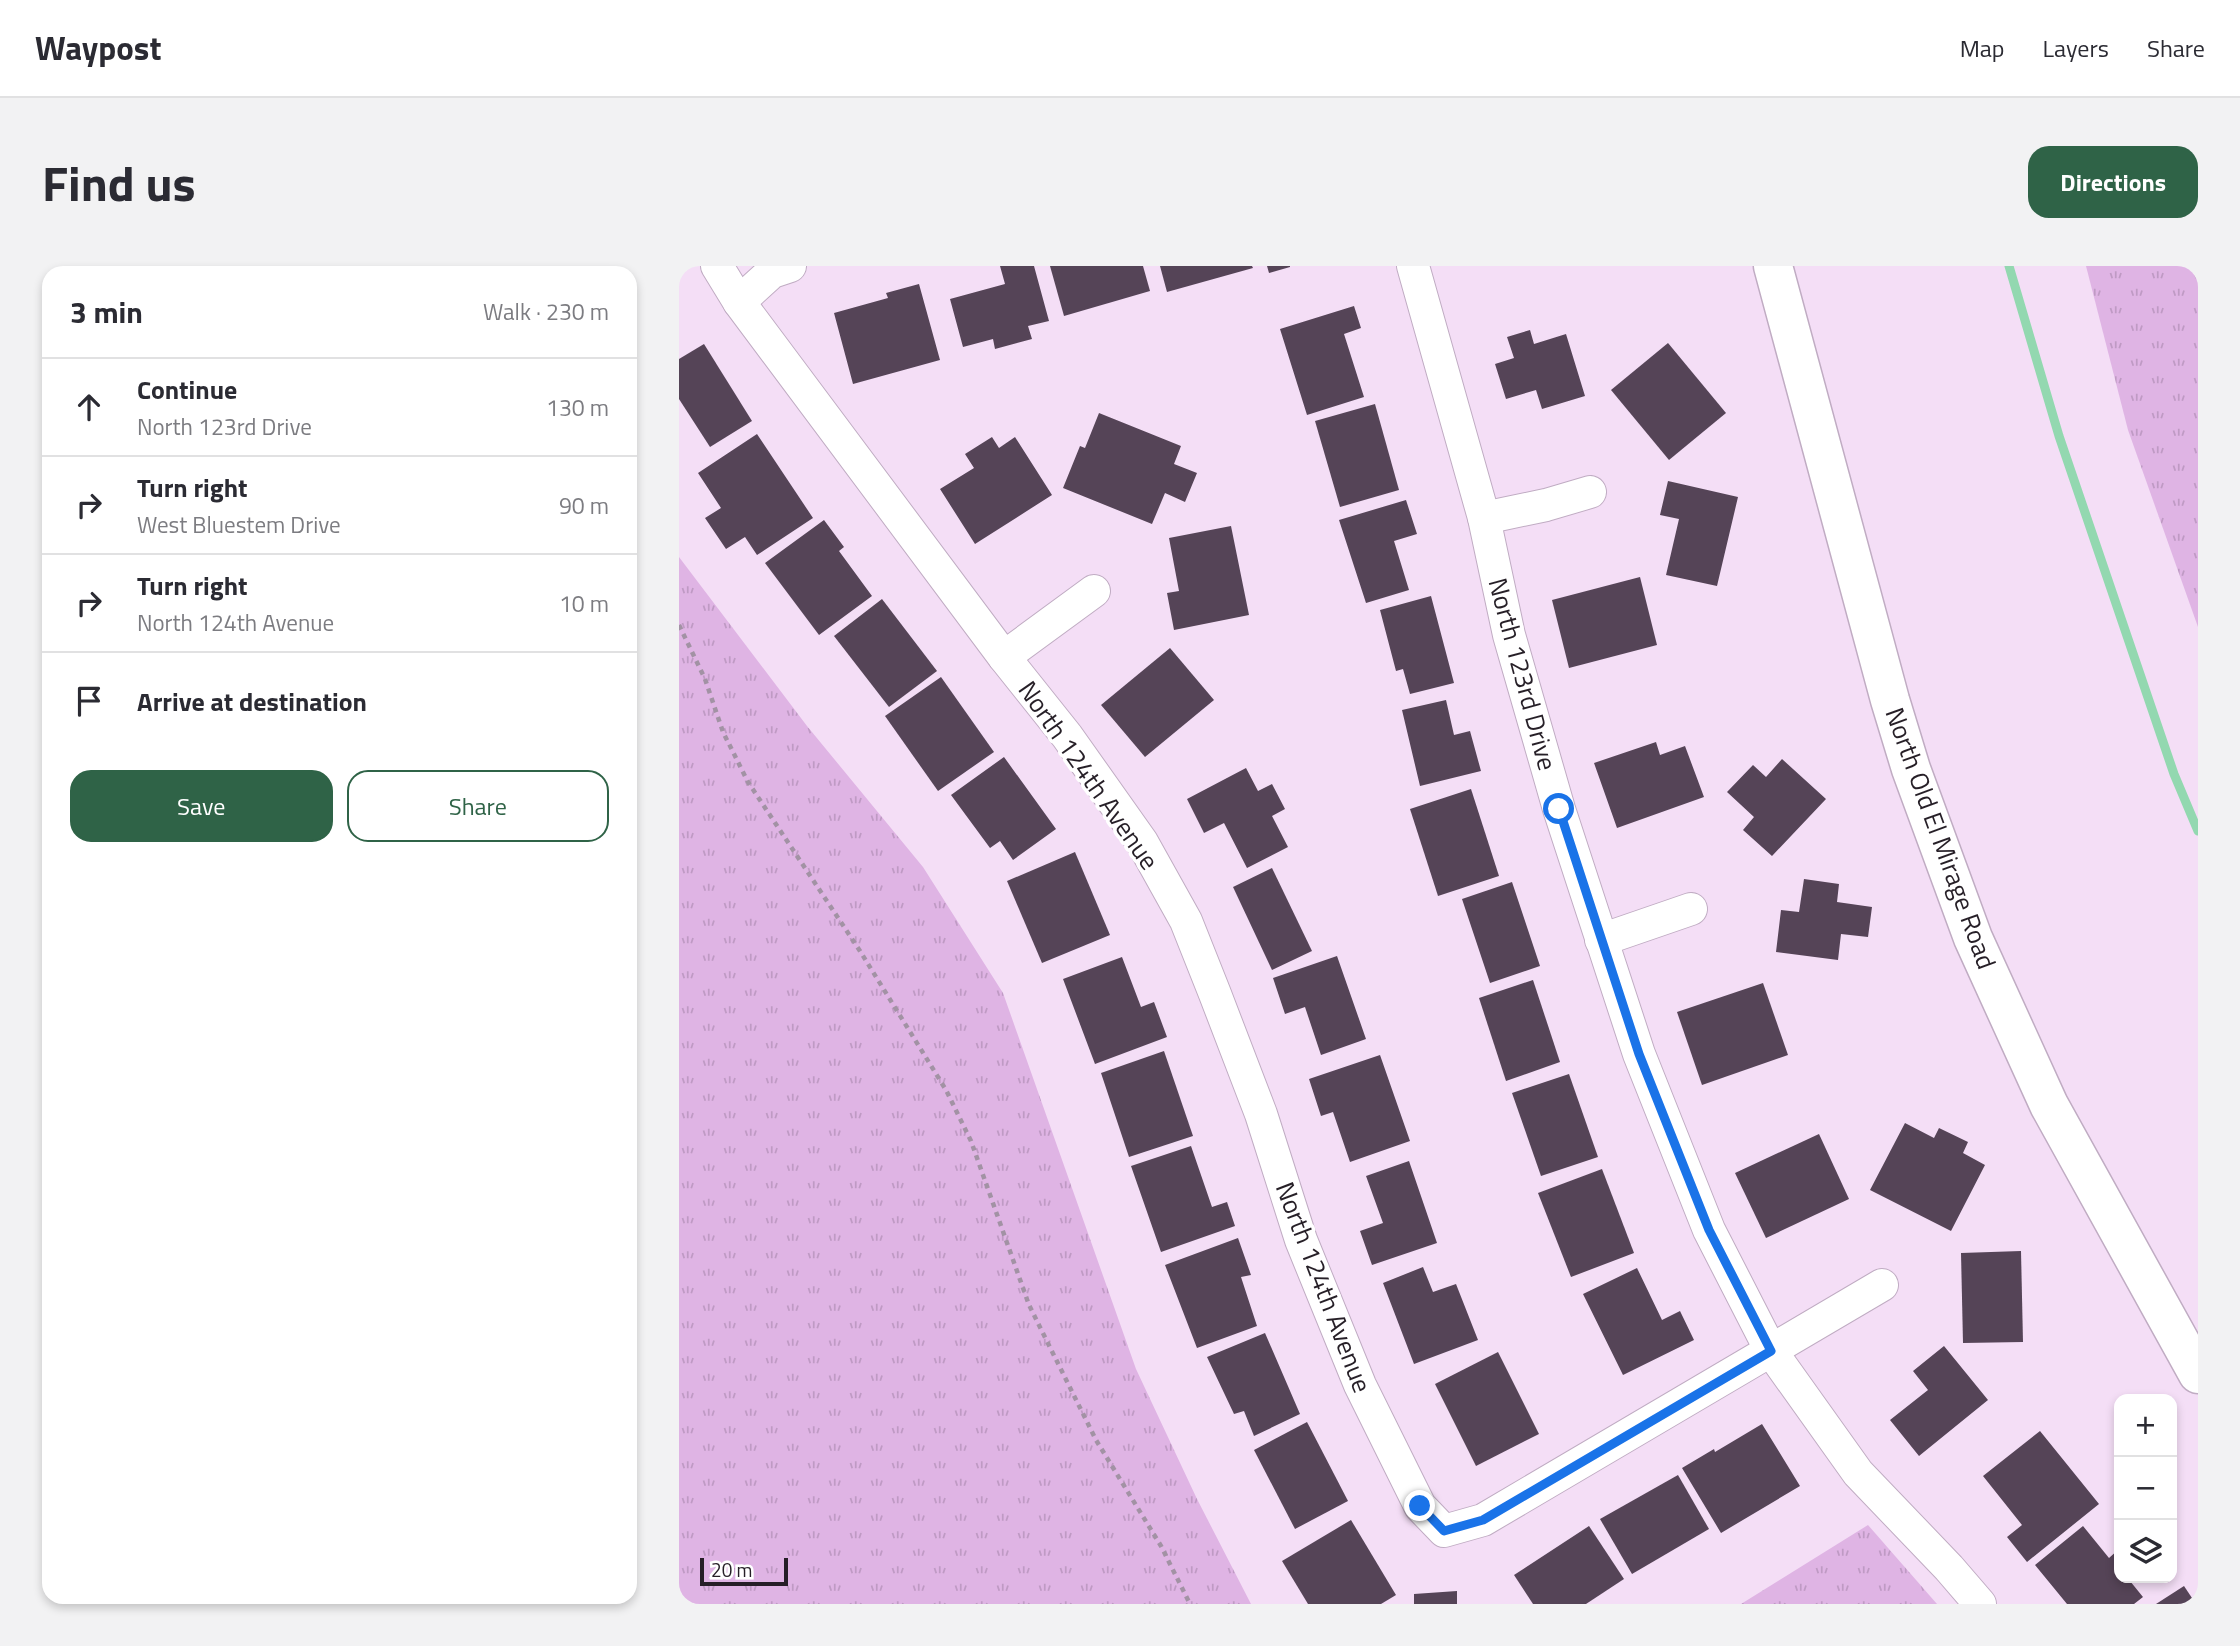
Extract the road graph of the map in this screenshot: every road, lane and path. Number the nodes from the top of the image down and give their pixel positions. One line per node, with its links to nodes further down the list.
1 (717, 266): 5 (street, North 124th Avenue)
2 (789, 266): 5 (street)
3 (1413, 266): 7 (street, North 123rd Drive)
4 (1773, 266): 15 (street, North Old El Mirage Road)
5 (739, 302): 10 (street, North 124th Avenue)
6 (1590, 492): 7 (street)
7 (1484, 518): 12 (street, North 123rd Drive)
8 (1094, 590): 10 (street)
9 (679, 625): 16 (path)
10 (1004, 657): 14 (street, North 124th Avenue)
11 (1691, 909): 12 (street)
12 (1601, 940): 14 (street, North 123rd Drive)
13 (1882, 1285): 14 (street)
14 (1771, 1351): 17 (street, North 123rd Drive)
15 (2198, 1374)
16 (1190, 1604)
17 (1980, 1604)

